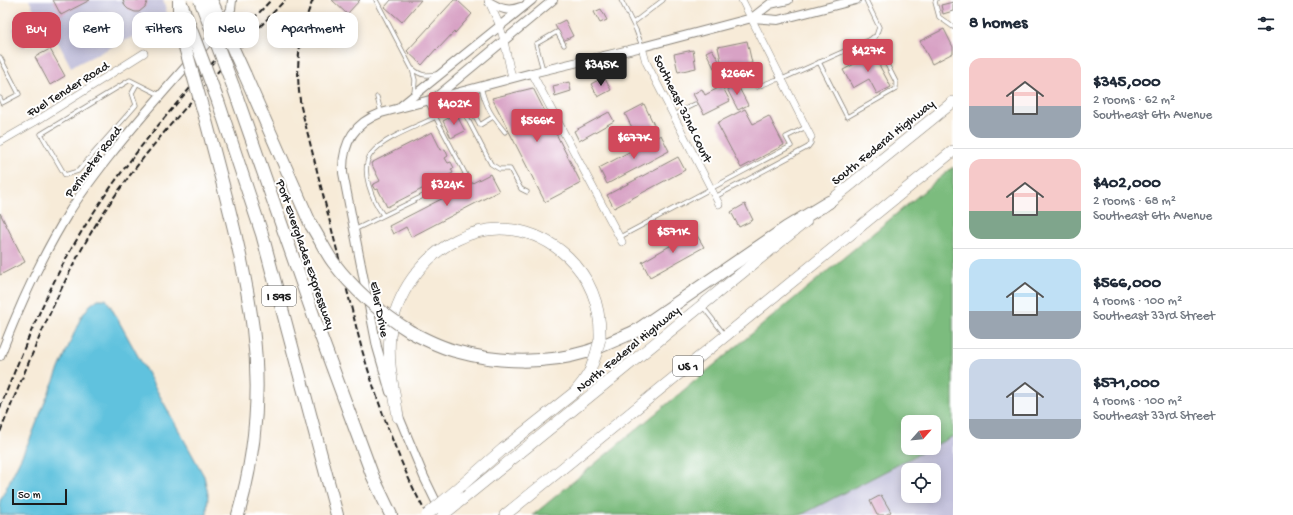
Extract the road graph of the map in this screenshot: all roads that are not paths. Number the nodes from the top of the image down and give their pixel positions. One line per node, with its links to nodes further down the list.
1 (179, 0): 68 (highway, bridge); 69 (highway, I 595, bridge)
2 (200, 0): 67 (highway, Port Everglades Expressway / I 595, bridge)
3 (211, 0): 59 (highway, bridge)
4 (232, 0): 38 (street, Perimeter Road)
5 (376, 0): 28 (lane)
6 (554, 0): 22 (street)
7 (621, 0): 18 (lane, Southeast 32nd Court)
8 (663, 0): 18 (lane)
9 (742, 0): 17 (street)
10 (788, 0): 15 (street)
11 (856, 0): 17 (street)
12 (866, 0): 21 (lane)
13 (936, 0): 20 (lane)
14 (488, 1): 16 (street); 19 (street)
15 (769, 2): 17 (street)
16 (529, 3): 19 (street)
17 (752, 18): 24 (street, Eller Drive); 33 (street)
18 (633, 23): 24 (lane, Southeast 32nd Court)
19 (500, 26): 22 (street); 30 (street)
20 (953, 26)
21 (873, 37): 27 (lane); 27 (lane)
22 (504, 41): 32 (street); 42 (street)
23 (564, 45): 29 (lane)
24 (642, 47): 29 (street, Eller Drive); 48 (street, Southeast 32nd Court)
25 (144, 53): 54 (street, Fuel Tender Road)
26 (0, 57): 41 (lane)
27 (819, 62): 33 (lane)
28 (412, 69): 30 (lane); 39 (lane)
29 (543, 70): 31 (street, Eller Drive)
30 (444, 71): 39 (street)
31 (532, 72): 32 (street, Eller Drive); 62 (street)
32 (512, 78): 35 (street, Eller Drive)
33 (782, 79): 36 (lane); 51 (street)
34 (137, 84): 34 (lane); 38 (lane)
35 (480, 86): 37 (street, Eller Drive); 50 (lane)
36 (757, 87)
37 (465, 90): 42 (street, Eller Drive); 45 (lane)
38 (160, 95): 65 (street, Perimeter Road)
39 (413, 96): 46 (street)
40 (377, 97): 47 (lane)
41 (0, 98)
42 (430, 99): 46 (street, Eller Drive); 49 (lane)
43 (953, 102): 59 (main road, South Federal Highway)
44 (695, 104): 48 (lane)
45 (469, 105): 50 (lane); 57 (lane)
46 (397, 109): 47 (street, Eller Drive)
47 (381, 113): 61 (street, Eller Drive)
48 (673, 115): 56 (street, Southeast 32nd Court)
49 (436, 117): 60 (lane); 60 (lane)
50 (493, 117): 52 (lane)
51 (806, 127): 53 (street); 56 (lane)
52 (505, 132)
53 (811, 138): 58 (lane)
54 (0, 140)
55 (953, 151): 64 (main road, US 1)
56 (711, 188): 58 (street, Southeast 32nd Court); 62 (lane)
57 (527, 192)
58 (717, 201)
59 (829, 202): 63 (main road, North Federal Highway)
60 (383, 215): 61 (lane)
61 (353, 230): 66 (street, Eller Drive)
62 (620, 240)
63 (702, 305): 64 (lane); 73 (main road, North Federal Highway, bridge)
64 (726, 336): 74 (main road, US 1)
65 (0, 356)
66 (398, 417): 72 (main road, bridge); 73 (street, Eller Drive)
67 (373, 476): 70 (highway); 71 (highway, Port Everglades Expressway)
68 (238, 515)
69 (336, 515)
70 (386, 515)
71 (391, 515)
72 (427, 515)
73 (443, 515)
74 (505, 515)

